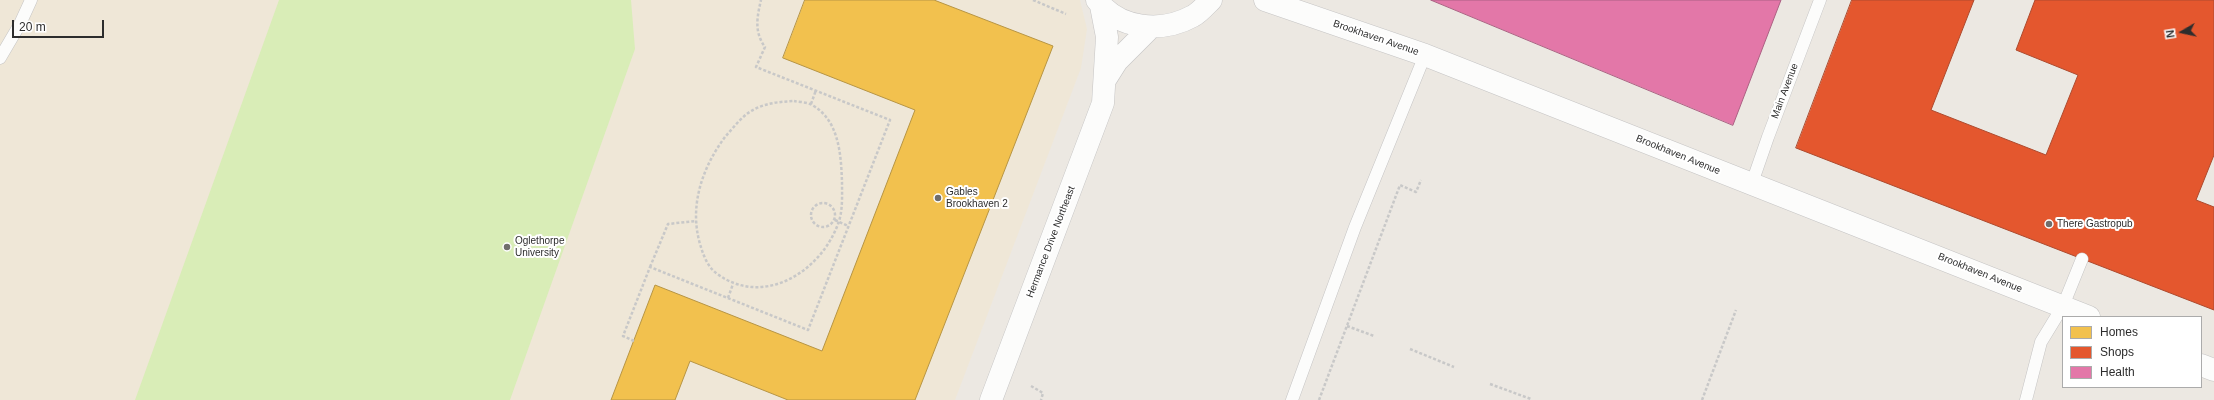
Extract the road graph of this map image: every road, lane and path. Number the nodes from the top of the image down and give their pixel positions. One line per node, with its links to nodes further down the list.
1 (31, 0): 11 (lane)
2 (761, 0): 13 (path)
3 (1033, 0): 8 (path)
4 (1211, 0): 9 (street, Hermance Drive Northeast)
5 (1264, 0): 10 (street, Brookhaven Avenue)
6 (1820, 0): 16 (lane, Main Avenue)
7 (1099, 3): 9 (street, Hermance Drive Northeast); 12 (street, Hermance Drive Northeast)
8 (1066, 14)
9 (1150, 28): 12 (street, Hermance Drive Northeast)
10 (1425, 55): 16 (street, Brookhaven Avenue); 39 (lane)
11 (0, 58)
12 (1104, 83): 37 (street, Hermance Drive Northeast)
13 (816, 90): 14 (path); 20 (path)
14 (811, 104): 18 (path); 19 (path)
15 (1421, 180): 28 (path)
16 (1752, 183): 25 (street, Brookhaven Avenue)
17 (835, 220): 17 (path); 19 (path)
18 (696, 221): 22 (path); 23 (path)
19 (839, 222): 20 (path); 23 (path)
20 (848, 226): 24 (path)
21 (2082, 259): 25 (lane)
22 (650, 267): 24 (path); 30 (path)
23 (733, 284): 24 (path)
24 (728, 298)
25 (2063, 306): 27 (street, Brookhaven Avenue); 43 (lane)
26 (1736, 310): 42 (path)
27 (2087, 316)
28 (1347, 326): 29 (path); 40 (path)
29 (1374, 336)
30 (634, 341)
31 (1410, 349): 33 (path)
32 (2202, 365): 34 (street)
33 (1454, 367)
34 (2214, 370)
35 (1490, 384): 41 (path)
36 (1031, 386): 38 (path)
37 (991, 400)
38 (1041, 400)
39 (1292, 400)
40 (1319, 400)
41 (1531, 400)
42 (1702, 400)
43 (2026, 400)

